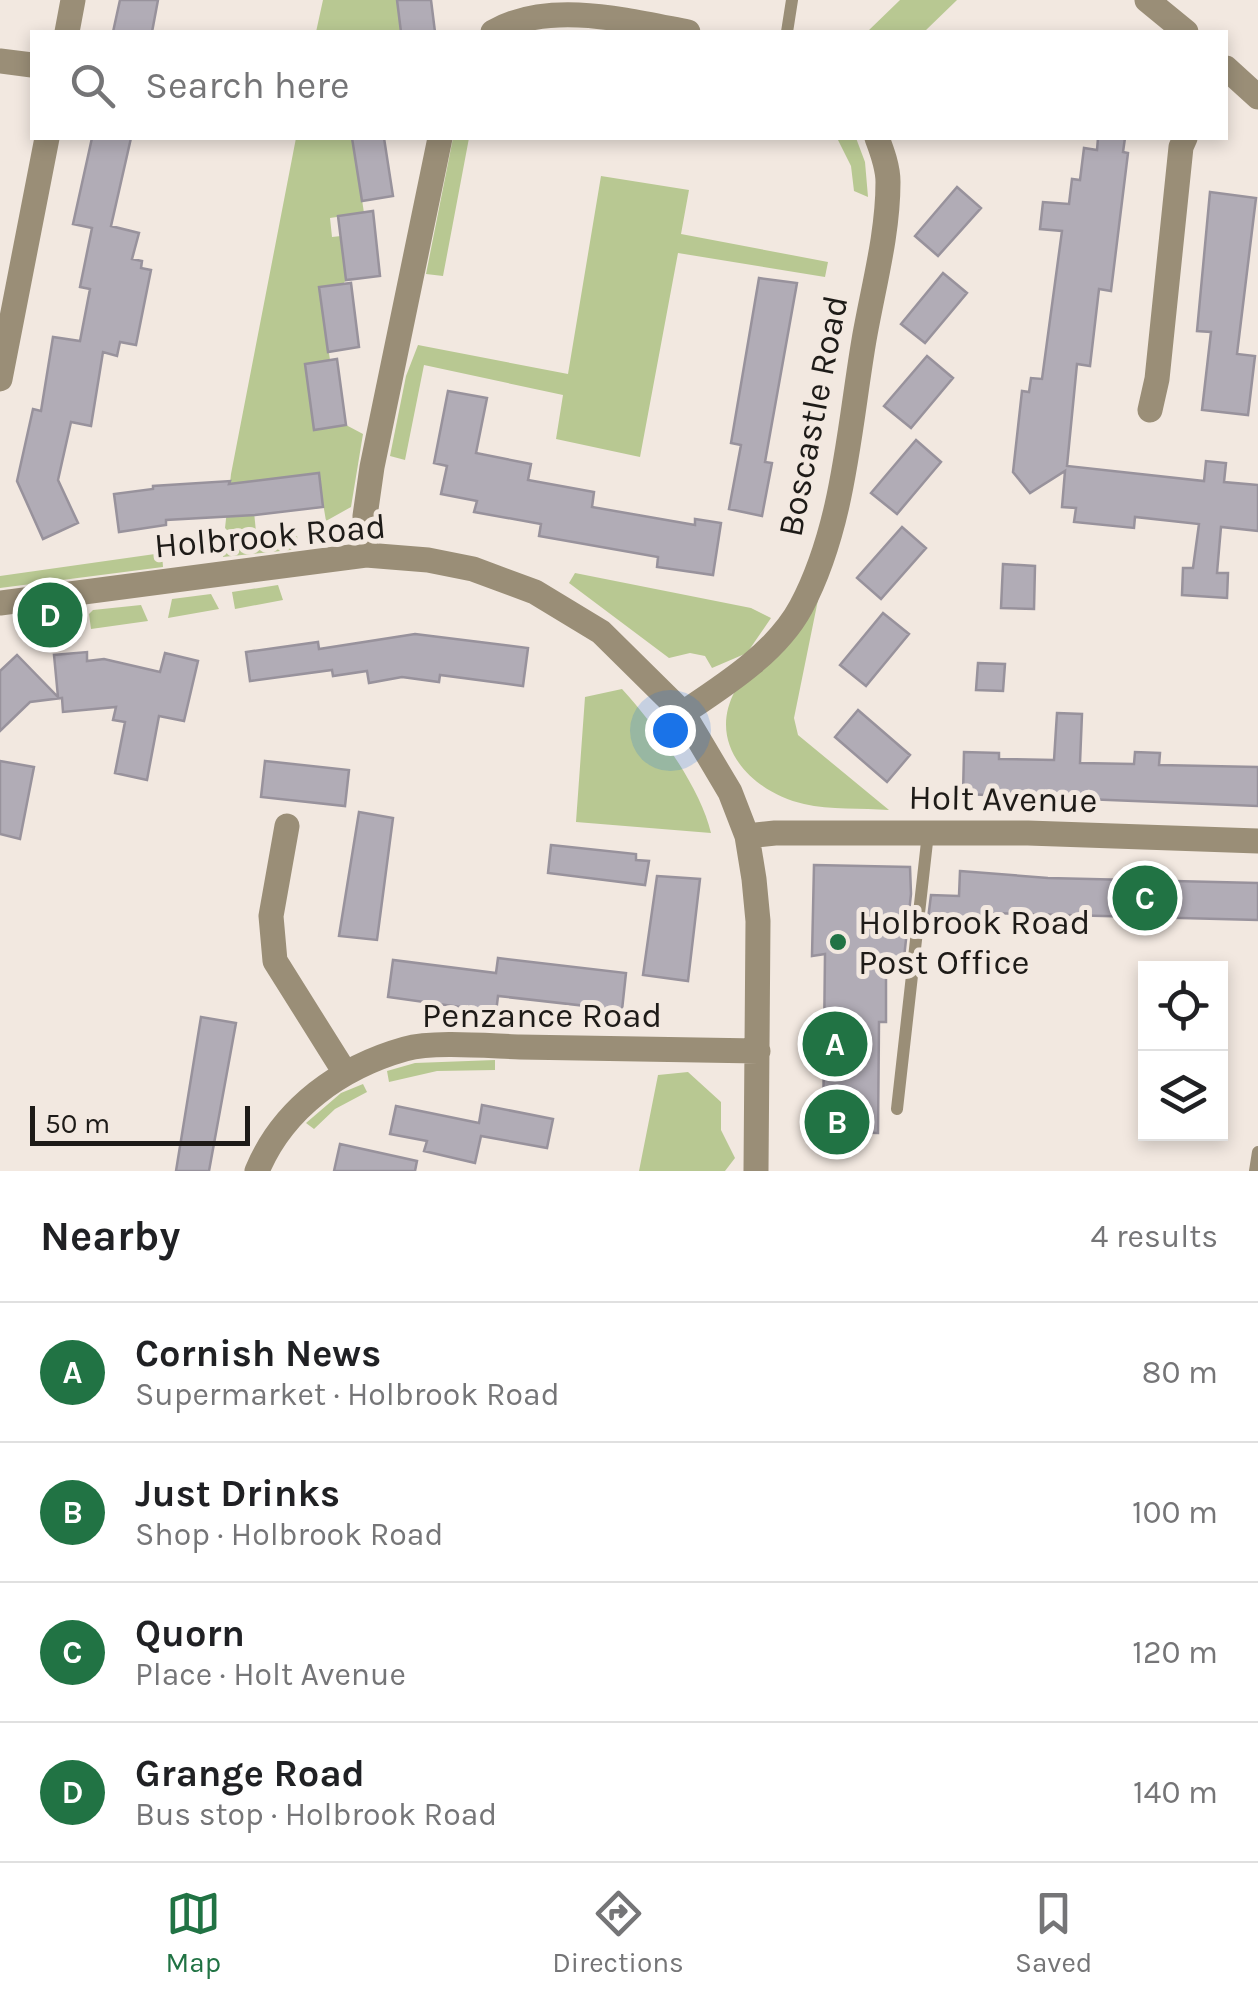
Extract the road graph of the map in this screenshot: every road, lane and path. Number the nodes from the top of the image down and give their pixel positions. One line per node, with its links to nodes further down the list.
1 (74, 0): 5 (street)
2 (792, 0): 8 (lane)
3 (1147, 0): 9 (street)
4 (531, 6): 6 (street); 7 (street)
5 (67, 30)
6 (496, 30)
7 (678, 30)
8 (786, 30)
9 (1184, 30)
10 (0, 62): 11 (street)
11 (30, 65)
12 (1228, 74): 13 (street)
13 (1258, 97)
14 (47, 140): 18 (street)
15 (440, 140): 20 (street)
16 (878, 140): 22 (street, Boscastle Road)
17 (1184, 140): 19 (street)
18 (0, 379)
19 (1150, 410)
20 (366, 555): 21 (street, Holbrook Road); 22 (street, Holbrook Road)
21 (0, 603)
22 (683, 713): 25 (street, Holbrook Road)
23 (287, 826): 28 (street)
24 (928, 833): 25 (street, Holt Avenue); 26 (street, Holt Avenue); 29 (lane)
25 (746, 836): 27 (street, Holbrook Road)
26 (1258, 840)
27 (758, 1050): 28 (street, Penzance Road); 32 (street, Holbrook Road)
28 (344, 1071): 31 (street, Penzance Road)
29 (897, 1108)
30 (1258, 1152): 33 (lane)
31 (257, 1171)
32 (756, 1171)
33 (1255, 1171)

